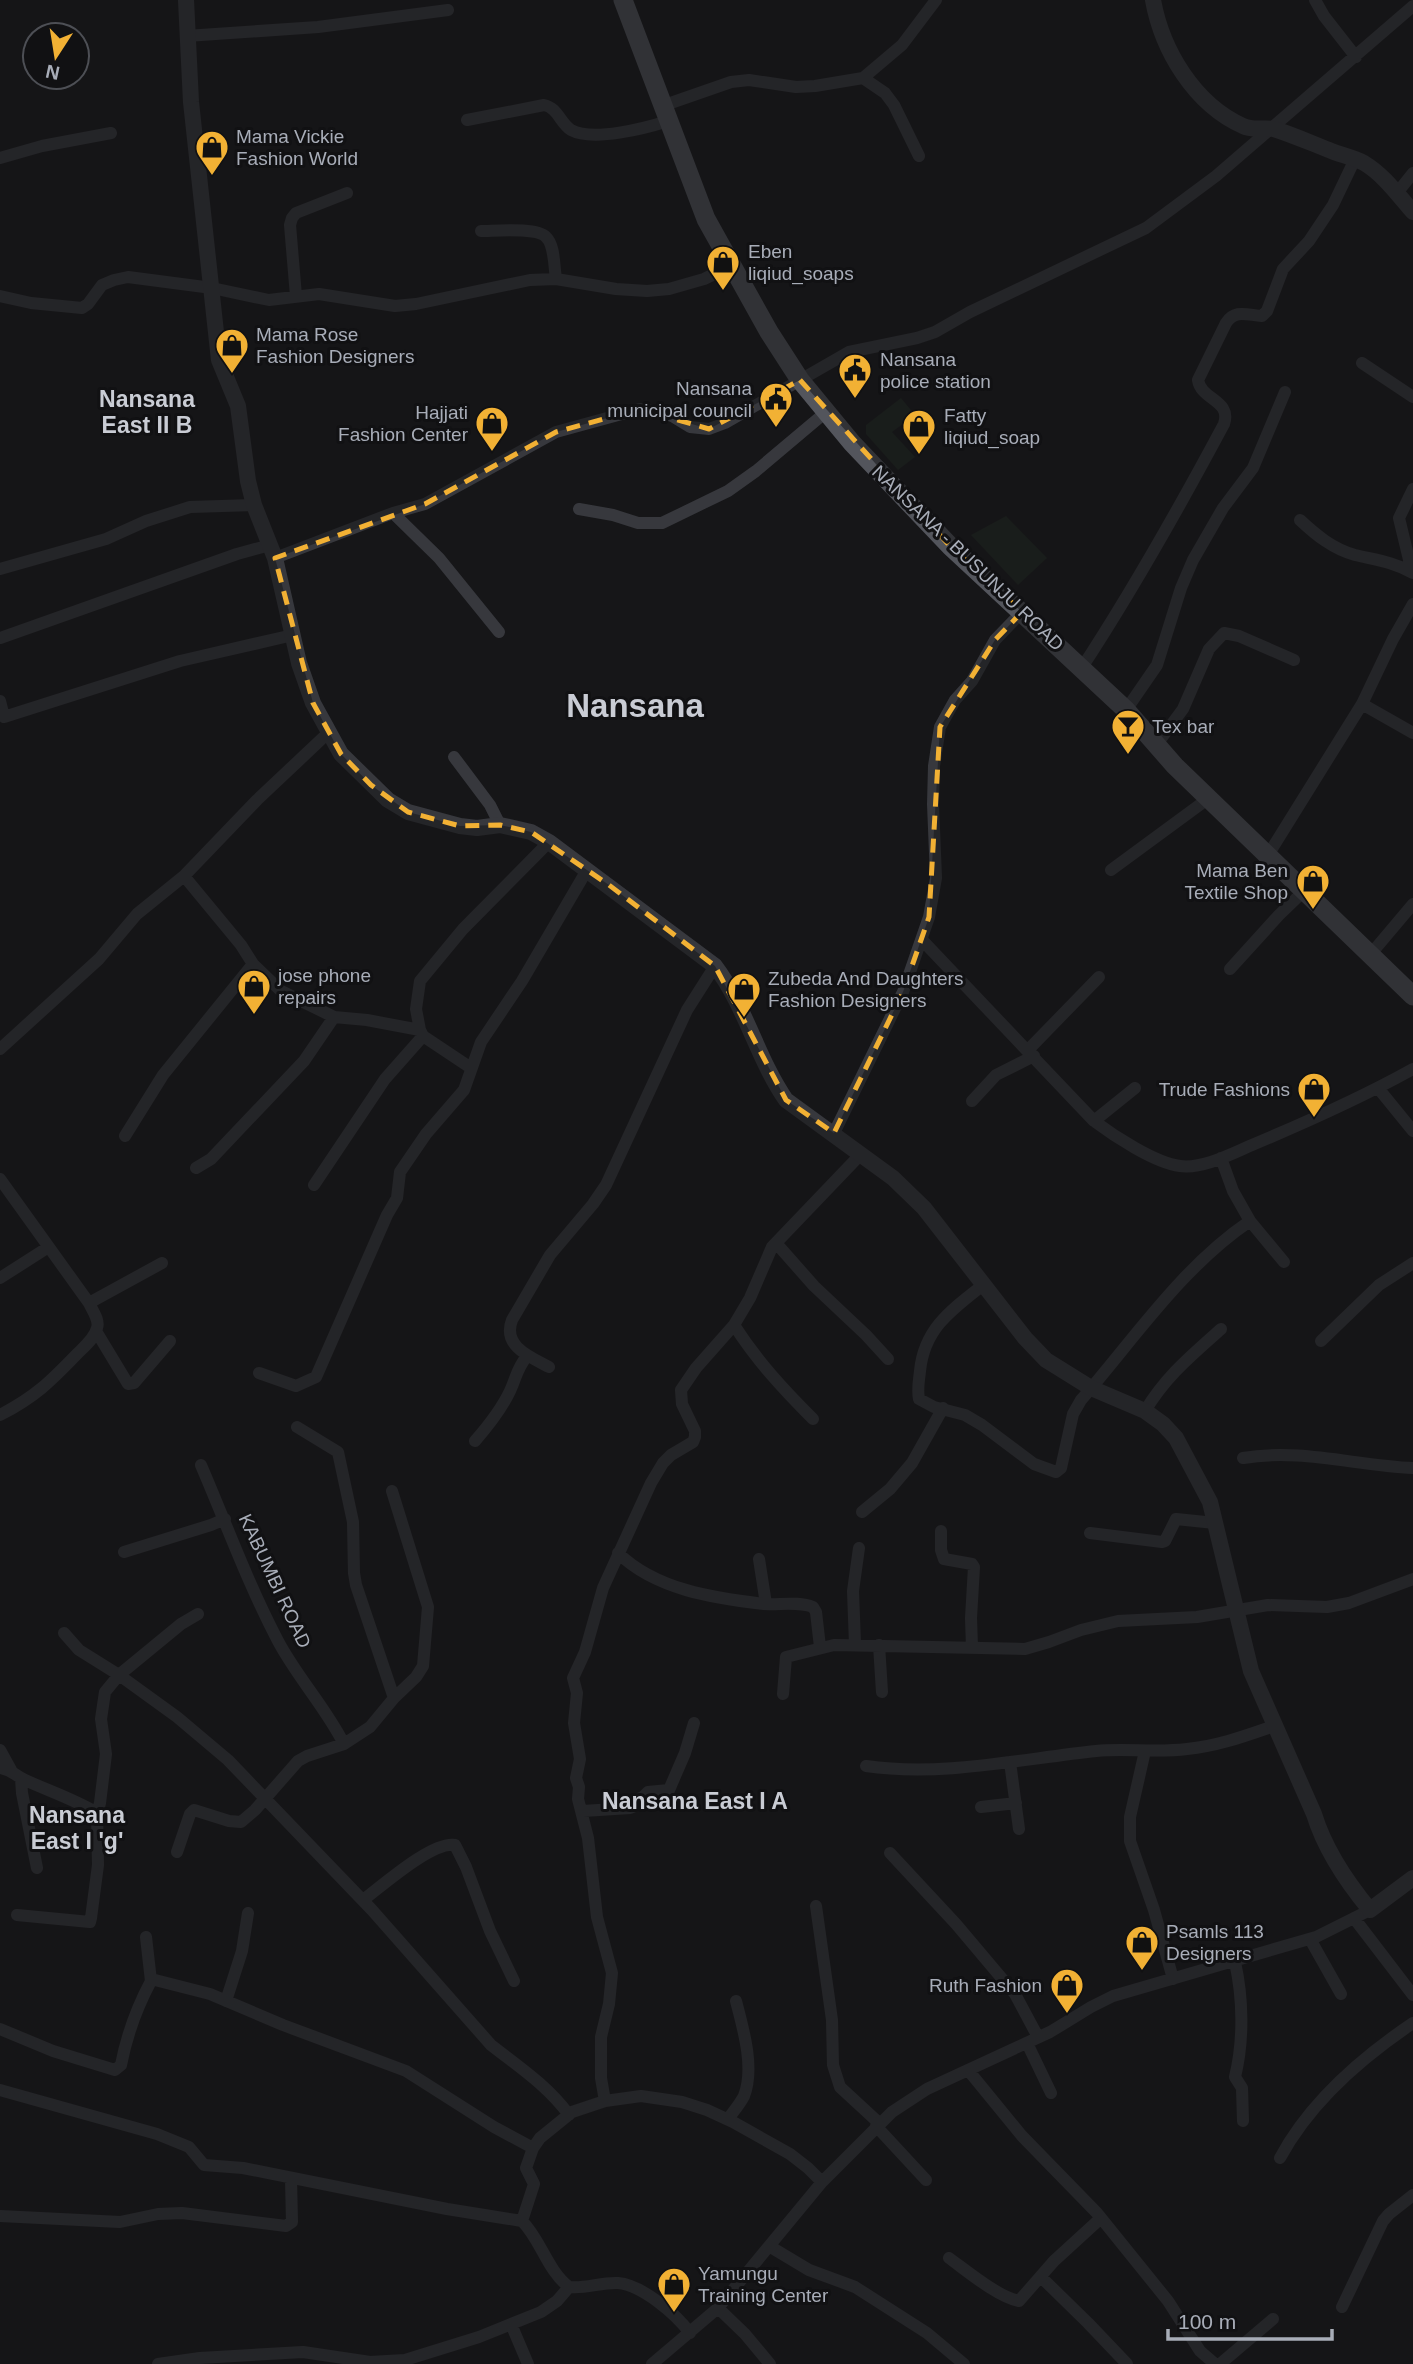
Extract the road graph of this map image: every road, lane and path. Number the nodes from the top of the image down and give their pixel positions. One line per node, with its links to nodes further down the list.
1 (186, 0): 8 (street)
2 (623, 0): 11 (main road, NANSANA - BUSUNJU ROAD)
3 (936, 0): 10 (street)
4 (1153, 0): 13 (street)
5 (1315, 0): 9 (street)
6 (1413, 6): 9 (street)
7 (448, 10): 8 (street)
8 (186, 36): 25 (street)
9 (1356, 57): 13 (street)
10 (863, 78): 11 (street); 15 (street)
11 (665, 114): 12 (street); 23 (main road, NANSANA - BUSUNJU ROAD)
12 (467, 120)
13 (1271, 128): 17 (street); 29 (street)
14 (111, 133): 16 (street)
15 (919, 156)
16 (0, 158)
17 (1355, 159): 20 (street); 47 (street)
18 (1413, 173): 20 (street)
19 (347, 193): 27 (street)
20 (1397, 193): 21 (street)
21 (1413, 212)
22 (481, 231): 24 (street)
23 (731, 266): 24 (street); 29 (main road, NANSANA - BUSUNJU ROAD)
24 (556, 279): 27 (street)
25 (212, 288): 26 (street); 27 (street); 34 (street)
26 (0, 296)
27 (296, 296)
28 (1362, 363): 31 (street)
29 (800, 380): 32 (main road, NANSANA - BUSUNJU ROAD); 36 (street)
30 (1285, 392): 50 (street)
31 (1413, 397)
32 (826, 411): 35 (street); 42 (main road, NANSANA - BUSUNJU ROAD)
33 (1413, 489): 40 (street)
34 (254, 505): 38 (street); 39 (street)
35 (579, 509)
36 (393, 513): 38 (street); 43 (street)
37 (1300, 520): 40 (street)
38 (273, 551): 44 (street); 45 (street)
39 (0, 569)
40 (1413, 573)
41 (1413, 604): 49 (street)
42 (1022, 612): 47 (main road, NANSANA - BUSUNJU ROAD); 64 (street)
43 (499, 632)
44 (293, 635): 48 (street); 51 (street)
45 (0, 638)
46 (1294, 660): 53 (street)
47 (1081, 669): 50 (main road, NANSANA - BUSUNJU ROAD)
48 (0, 701)
49 (1362, 704): 52 (street); 58 (street)
50 (1126, 710): 53 (main road, NANSANA - BUSUNJU ROAD)
51 (329, 732): 56 (street); 61 (street)
52 (1413, 733)
53 (1157, 744): 55 (main road, NANSANA - BUSUNJU ROAD)
54 (454, 757): 56 (street)
55 (1209, 798): 58 (main road, NANSANA - BUSUNJU ROAD); 60 (street)
56 (500, 825): 57 (street)
57 (549, 842): 59 (street); 72 (street)
58 (1268, 855): 62 (main road, NANSANA - BUSUNJU ROAD)
59 (587, 870): 67 (street); 75 (street)
60 (1111, 870)
61 (184, 876): 66 (street); 73 (street)
62 (1305, 890): 65 (main road, NANSANA - BUSUNJU ROAD); 68 (street)
63 (1413, 904): 65 (street)
64 (922, 940): 74 (street); 82 (street)
65 (1370, 955): 70 (main road, NANSANA - BUSUNJU ROAD)
66 (253, 964): 71 (street); 83 (street)
67 (715, 966): 82 (street); 103 (street)
68 (1230, 969)
69 (1099, 977): 74 (street)
70 (1413, 996)
71 (334, 1017): 72 (street); 86 (street)
72 (422, 1033): 75 (street); 88 (street)
73 (0, 1049)
74 (1031, 1053): 79 (street); 80 (street)
75 (471, 1068): 106 (street)
76 (1413, 1069): 78 (street)
77 (1135, 1088): 80 (street)
78 (1378, 1088): 81 (street); 85 (street)
79 (972, 1101)
80 (1094, 1121): 85 (street)
81 (1413, 1131)
82 (834, 1133): 84 (street)
83 (125, 1136)
84 (861, 1154): 90 (street); 96 (street)
85 (1220, 1158): 89 (street)
86 (196, 1168)
87 (0, 1179): 91 (street)
88 (314, 1185)
89 (1250, 1221): 92 (street); 107 (street)
90 (776, 1243): 98 (street); 104 (street)
91 (47, 1248): 95 (street); 97 (street)
92 (1284, 1262)
93 (162, 1264): 97 (street)
94 (1413, 1264): 102 (street)
95 (0, 1278)
96 (983, 1286): 107 (street); 108 (street)
97 (89, 1303): 100 (street)
98 (734, 1325): 111 (street); 125 (street)
99 (1222, 1329): 109 (street)
100 (96, 1331): 101 (street); 110 (street)
101 (170, 1341)
102 (1321, 1341)
103 (527, 1356): 105 (street); 113 (street)
104 (888, 1359)
105 (549, 1367)
106 (258, 1373)
107 (1091, 1388): 108 (street); 109 (street)
108 (943, 1408): 118 (street)
109 (1145, 1411): 120 (street)
110 (0, 1415)
111 (813, 1419)
112 (297, 1427): 139 (street)
113 (475, 1441)
114 (1243, 1458): 116 (street)
115 (201, 1465): 119 (street, KABUMBI ROAD)
116 (1413, 1468)
117 (392, 1491): 139 (street)
118 (862, 1513)
119 (225, 1519): 124 (street); 142 (street, KABUMBI ROAD)
120 (1215, 1523): 122 (street); 129 (street)
121 (941, 1531): 135 (street)
122 (1090, 1533)
123 (859, 1548): 132 (street)
124 (124, 1552)
125 (618, 1553): 128 (street); 151 (street)
126 (759, 1559): 128 (street)
127 (1413, 1579): 129 (street)
128 (766, 1604): 134 (street)
129 (1236, 1611): 135 (street); 141 (street)
130 (198, 1614): 136 (street)
131 (64, 1633): 136 (street)
132 (855, 1644): 133 (street); 134 (street)
133 (879, 1645): 135 (street); 137 (street)
134 (820, 1647): 138 (street)
135 (972, 1647)
136 (119, 1675): 148 (street); 152 (street)
137 (882, 1692)
138 (783, 1694)
139 (394, 1698): 142 (street)
140 (694, 1723): 151 (street)
141 (1274, 1726): 144 (street); 160 (street)
142 (344, 1744): 148 (street)
143 (0, 1750): 147 (street)
144 (1145, 1751): 145 (street); 167 (street)
145 (1010, 1762): 146 (street); 149 (street)
146 (866, 1766)
147 (11, 1772): 152 (street); 156 (street)
148 (265, 1798): 154 (street); 158 (street)
149 (1016, 1803): 150 (street); 153 (street)
150 (981, 1807)
151 (583, 1811): 180 (street)
152 (97, 1813): 162 (street)
153 (1019, 1829)
154 (177, 1852)
155 (890, 1853): 176 (street)
156 (37, 1868)
157 (1413, 1878): 160 (street)
158 (363, 1900): 169 (street); 181 (street)
159 (816, 1906): 184 (street)
160 (1370, 1910): 163 (street)
161 (248, 1913): 172 (street)
162 (17, 1915)
163 (1354, 1918): 165 (street); 171 (street)
164 (146, 1937): 168 (street)
165 (1310, 1939): 166 (street); 170 (street)
166 (1235, 1962): 167 (street); 183 (street)
167 (1173, 1979): 176 (street)
168 (151, 1981): 172 (street); 175 (street)
169 (514, 1981)
170 (1341, 1994)
171 (1413, 1995)
172 (226, 2001): 185 (street)
173 (736, 2001): 182 (street)
174 (1413, 2023): 186 (street)
175 (0, 2029)
176 (1032, 2040): 177 (street); 179 (street)
177 (968, 2070): 184 (street); 192 (street)
178 (0, 2090): 187 (street)
179 (1051, 2093)
180 (605, 2101): 181 (street); 182 (street)
181 (569, 2115): 185 (street)
182 (728, 2119): 189 (street)
183 (1243, 2121)
184 (878, 2125): 188 (street); 189 (street)
185 (533, 2148): 193 (street)
186 (1280, 2158)
187 (291, 2179): 191 (street); 193 (street)
188 (926, 2180)
189 (822, 2182): 194 (street)
190 (1413, 2194): 198 (street)
191 (0, 2216)
192 (1101, 2218): 196 (street); 210 (street)
193 (522, 2221): 197 (street)
194 (769, 2246): 199 (street); 208 (street)
195 (949, 2258): 196 (street)
196 (1041, 2277): 209 (street)
197 (569, 2287): 201 (street); 202 (street)
198 (1342, 2307)
199 (718, 2308): 202 (street); 207 (street)
200 (1273, 2319): 211 (street)
201 (511, 2324): 203 (street); 205 (street)
202 (690, 2333): 206 (street)
203 (246, 2359): 204 (street)
204 (158, 2364)
205 (528, 2364)
206 (652, 2364)
207 (769, 2364)
208 (964, 2364)
209 (1127, 2364)
210 (1215, 2364)
211 (1220, 2364)

